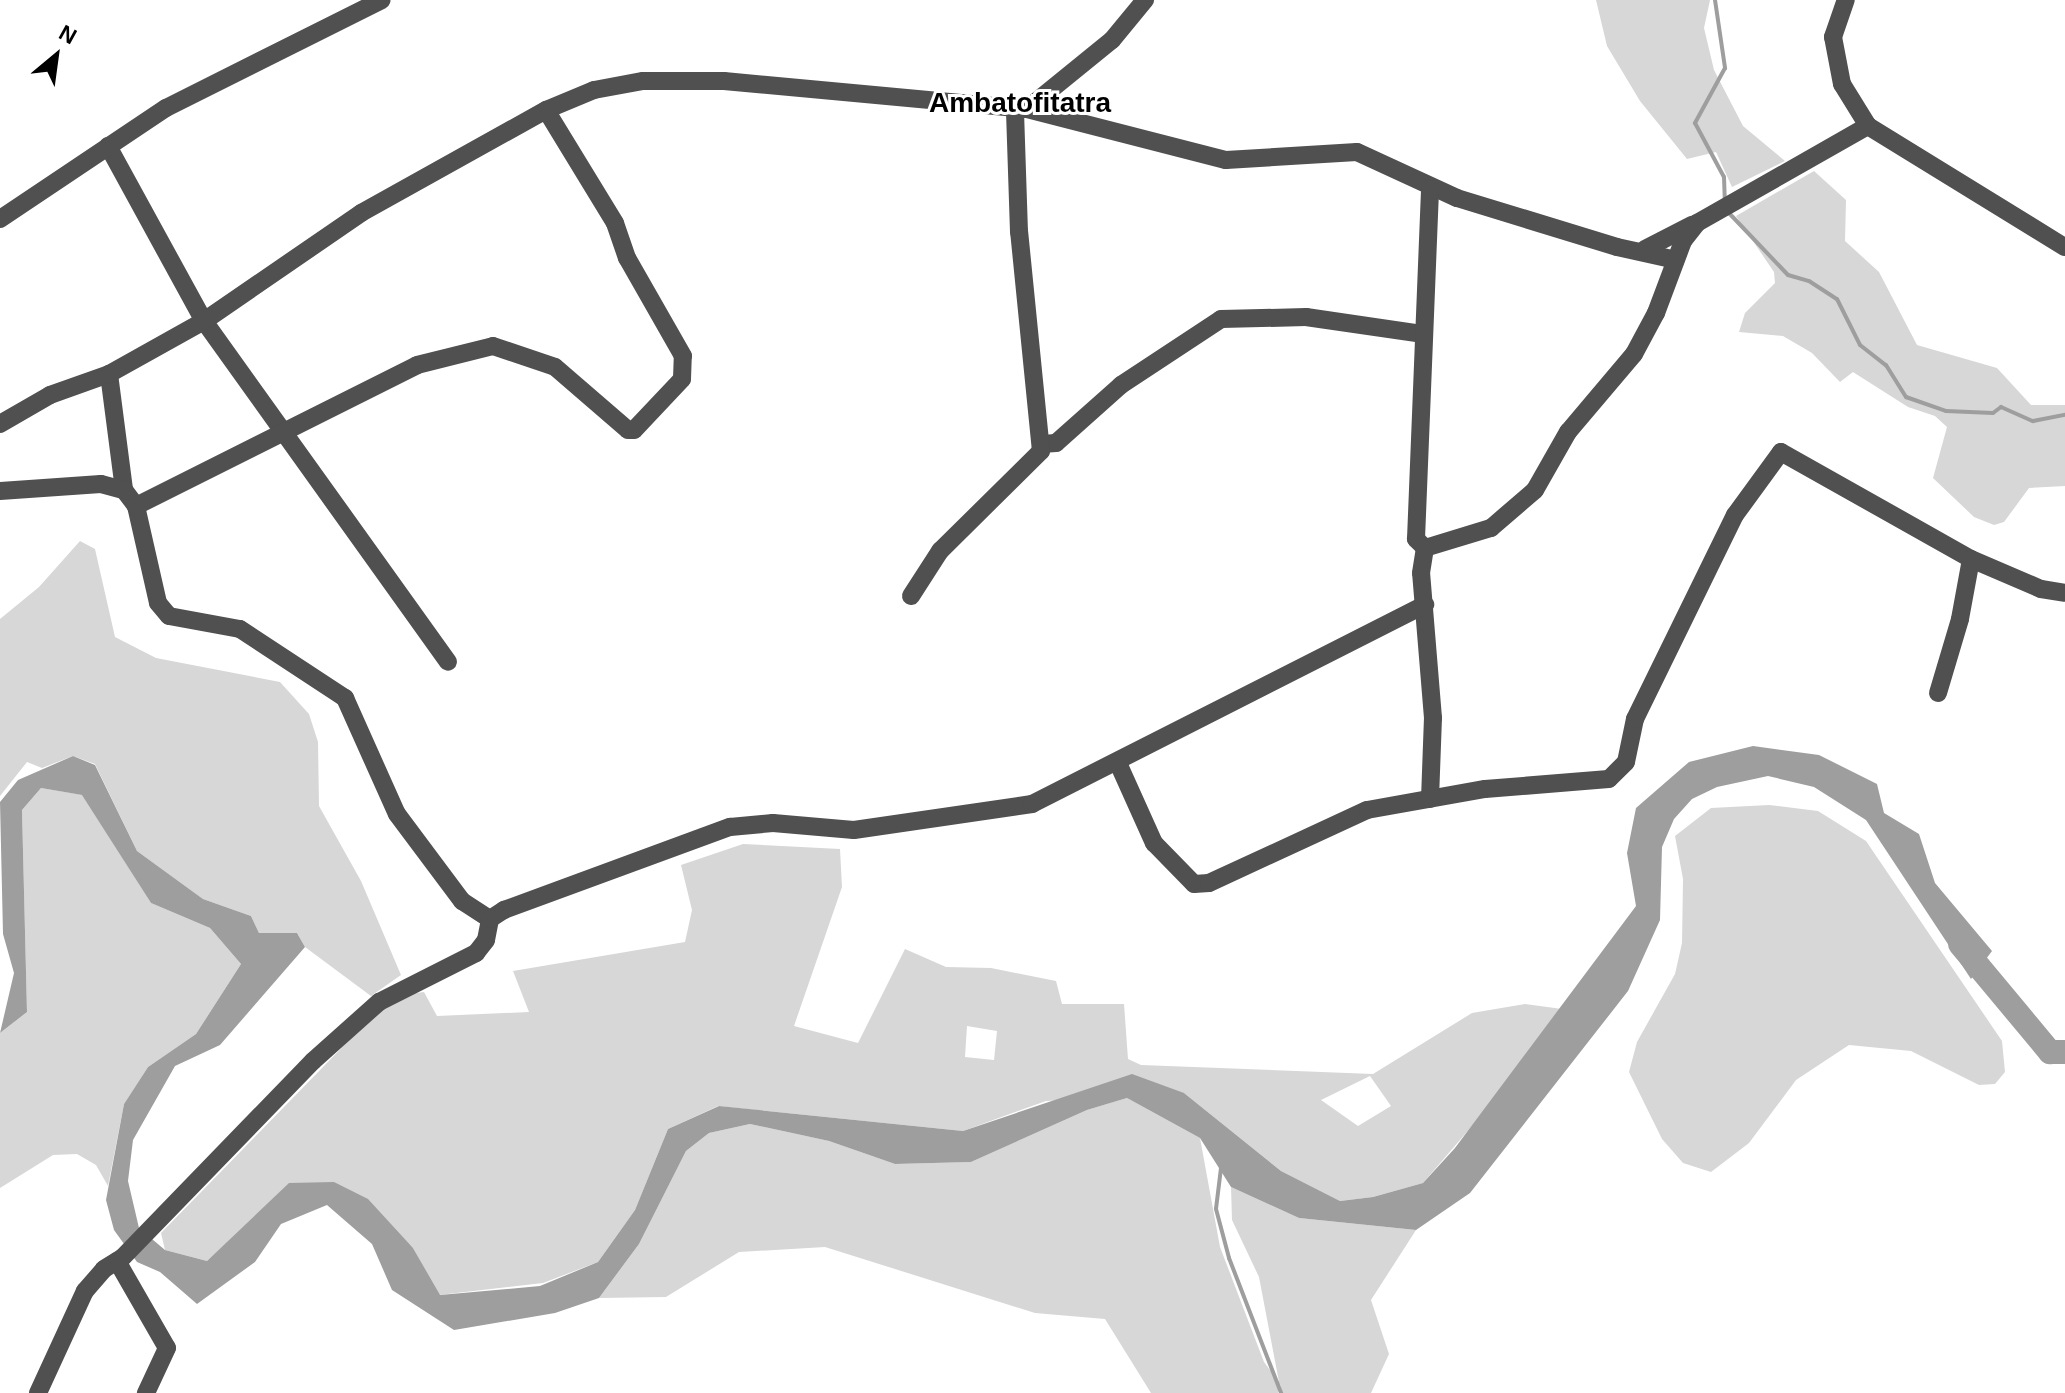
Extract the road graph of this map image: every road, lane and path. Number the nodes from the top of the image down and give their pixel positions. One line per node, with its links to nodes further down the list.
1 (382, 0): 7 (street)
2 (1145, 0): 4 (street)
3 (1846, 0): 6 (street)
4 (1021, 109): 5 (street); 8 (street); 19 (street)
5 (546, 110): 14 (street); 18 (street)
6 (1868, 126): 10 (street); 11 (street)
7 (108, 146): 9 (street); 14 (street)
8 (1430, 189): 12 (street); 15 (street)
9 (0, 219)
10 (1697, 223): 12 (street); 13 (street)
11 (2065, 247)
12 (1645, 249): 13 (street)
13 (1676, 260): 23 (street)
14 (204, 321): 16 (street); 18 (street)
15 (1422, 334): 19 (street); 23 (street)
16 (109, 374): 17 (street); 20 (street)
17 (0, 424)
18 (284, 429): 22 (street); 28 (street)
19 (1042, 444): 26 (street)
20 (124, 490): 21 (street); 22 (street)
21 (0, 491)
22 (136, 506): 32 (street)
23 (1425, 548): 27 (street)
24 (1971, 559): 25 (street); 29 (street); 31 (street)
25 (2065, 593)
26 (911, 596)
27 (1425, 605): 30 (street); 31 (street)
28 (448, 662)
29 (1938, 693)
30 (1118, 763): 31 (street); 32 (street)
31 (1430, 799)
32 (490, 919): 33 (street)
33 (120, 1259): 34 (street); 35 (street)
34 (38, 1393)
35 (146, 1393)

